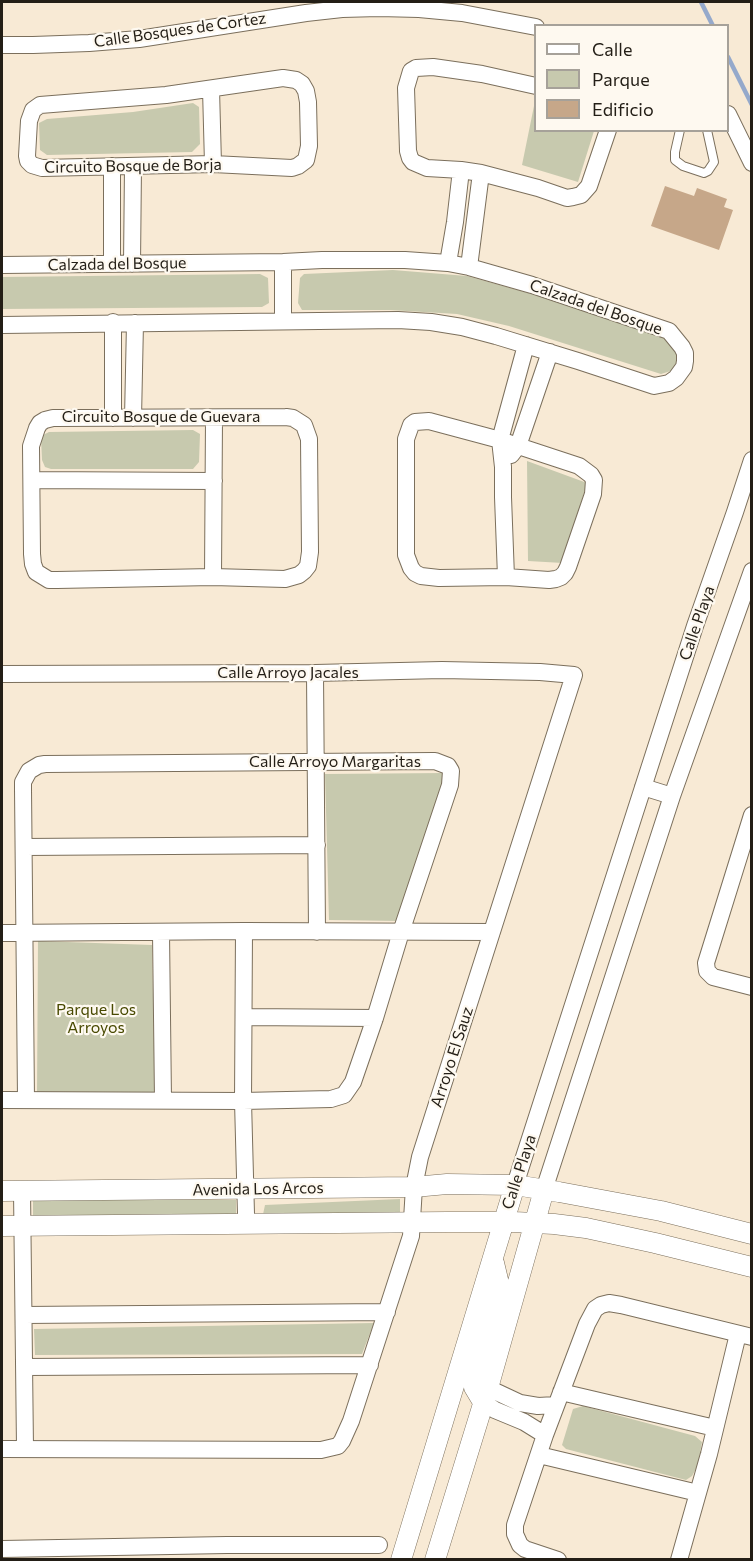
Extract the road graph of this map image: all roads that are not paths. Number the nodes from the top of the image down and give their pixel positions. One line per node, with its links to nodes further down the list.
1 (534, 27): 2 (street, Calle Bosques de Cortez)
2 (2, 45)
3 (534, 86): 13 (street)
4 (211, 89): 10 (street); 10 (street, Circuito Bosque de Borja); 11 (street, Circuito Bosque de Borja)
5 (729, 116): 9 (street)
6 (607, 132): 14 (street)
7 (680, 132): 8 (lane)
8 (707, 132)
9 (752, 163)
10 (213, 164): 12 (street, Circuito Bosque de Borja)
11 (112, 166): 12 (street, Circuito Bosque de Borja); 16 (street)
12 (133, 166): 17 (street)
13 (461, 170): 14 (street); 18 (street)
14 (482, 173): 20 (street)
15 (283, 262): 17 (street, Calzada del Bosque); 18 (street, Calzada del Bosque); 21 (street)
16 (112, 264): 17 (street, Calzada del Bosque); 19 (street, Calzada del Bosque)
17 (132, 264)
18 (448, 264): 20 (street, Calzada del Bosque)
19 (2, 266)
20 (469, 267): 26 (street, Calzada del Bosque)
21 (283, 321): 23 (street, Calzada del Bosque); 25 (street, Calzada del Bosque)
22 (113, 322): 23 (street, Calzada del Bosque); 24 (street, Calzada del Bosque); 27 (street)
23 (135, 323): 28 (street)
24 (2, 325)
25 (526, 345): 26 (street, Calzada del Bosque); 30 (street)
26 (550, 352): 31 (street)
27 (113, 418): 28 (street, Circuito Bosque de Guevara); 34 (street, Circuito Bosque de Guevara)
28 (133, 418): 29 (street, Circuito Bosque de Guevara)
29 (214, 418): 35 (street); 37 (street, Circuito Bosque de Guevara)
30 (500, 440): 31 (street); 33 (street); 38 (street)
31 (518, 446): 33 (street); 38 (street)
32 (752, 460): 43 (street, Calle Playa)
33 (503, 467): 38 (street)
34 (32, 480): 35 (street); 37 (street, Circuito Bosque de Guevara)
35 (214, 481): 37 (street)
36 (752, 571): 44 (street, Calle Playa)
37 (213, 577)
38 (506, 577)
39 (315, 673): 40 (street, Calle Arroyo Jacales); 41 (street, Calle Arroyo Jacales); 42 (street)
40 (2, 674)
41 (574, 675): 51 (street, Arroyo El Sauz)
42 (316, 762): 46 (street); 47 (street, Calle Arroyo Margaritas); 50 (street, Calle Arroyo Margaritas)
43 (643, 787): 44 (street); 62 (street, Calle Playa)
44 (672, 796): 65 (street, Calle Playa)
45 (752, 815): 55 (street)
46 (317, 845): 47 (street); 49 (street)
47 (24, 848): 53 (street, Calle Arroyo Margaritas)
48 (244, 931): 49 (street); 54 (street); 56 (street)
49 (317, 932): 50 (street)
50 (401, 932): 51 (street); 57 (street, Calle Arroyo Margaritas)
51 (492, 932): 63 (street, Arroyo El Sauz)
52 (2, 933): 53 (street)
53 (24, 933): 54 (street); 59 (street, Calle Arroyo Margaritas)
54 (161, 933): 60 (street)
55 (752, 987)
56 (244, 1017): 57 (street); 61 (street)
57 (375, 1018): 61 (street, Calle Arroyo Margaritas)
58 (2, 1100): 59 (street, Calle Arroyo Margaritas)
59 (26, 1100): 60 (street, Calle Arroyo Margaritas)
60 (162, 1100): 61 (street, Calle Arroyo Margaritas)
61 (243, 1101): 64 (street)
62 (515, 1185): 63 (street, Avenida Los Arcos); 65 (street, Avenida Los Arcos); 68 (street, Calle Playa)
63 (414, 1187): 64 (street, Avenida Los Arcos); 70 (street, Arroyo El Sauz)
64 (244, 1189): 67 (street, Avenida Los Arcos); 71 (street)
65 (544, 1190): 69 (street, Calle Playa); 74 (street, Avenida Los Arcos)
66 (2, 1191): 67 (street, Avenida Los Arcos)
67 (22, 1191): 73 (street)
68 (503, 1222): 69 (street); 70 (street); 75 (street, Calle Playa)
69 (536, 1223): 76 (street); 82 (street, Calle Playa)
70 (412, 1224): 71 (street); 77 (street, Arroyo El Sauz)
71 (244, 1225): 73 (street)
72 (2, 1226): 73 (street)
73 (23, 1226): 78 (street)
74 (752, 1234)
75 (493, 1261): 82 (street); 95 (street, Calle Playa)
76 (752, 1267)
77 (387, 1312): 78 (street); 80 (street, Arroyo El Sauz)
78 (24, 1315): 81 (street)
79 (745, 1336): 83 (street); 84 (street)
80 (370, 1365): 81 (street); 87 (street, Arroyo El Sauz)
81 (25, 1367): 87 (street)
82 (485, 1395): 83 (street); 85 (street); 96 (street, Calle Playa)
83 (559, 1398): 84 (street); 85 (street)
84 (715, 1428): 89 (street)
85 (545, 1435): 88 (street)
86 (2, 1449): 87 (street)
87 (25, 1449)
88 (539, 1455): 89 (street); 97 (street)
89 (698, 1493): 98 (street)
90 (379, 1545): 93 (street)
91 (10, 1552): 94 (street)
92 (225, 1552): 93 (street); 94 (street)
93 (328, 1552)
94 (114, 1554)
95 (401, 1560)
96 (435, 1560)
97 (558, 1560)
98 (679, 1560)

